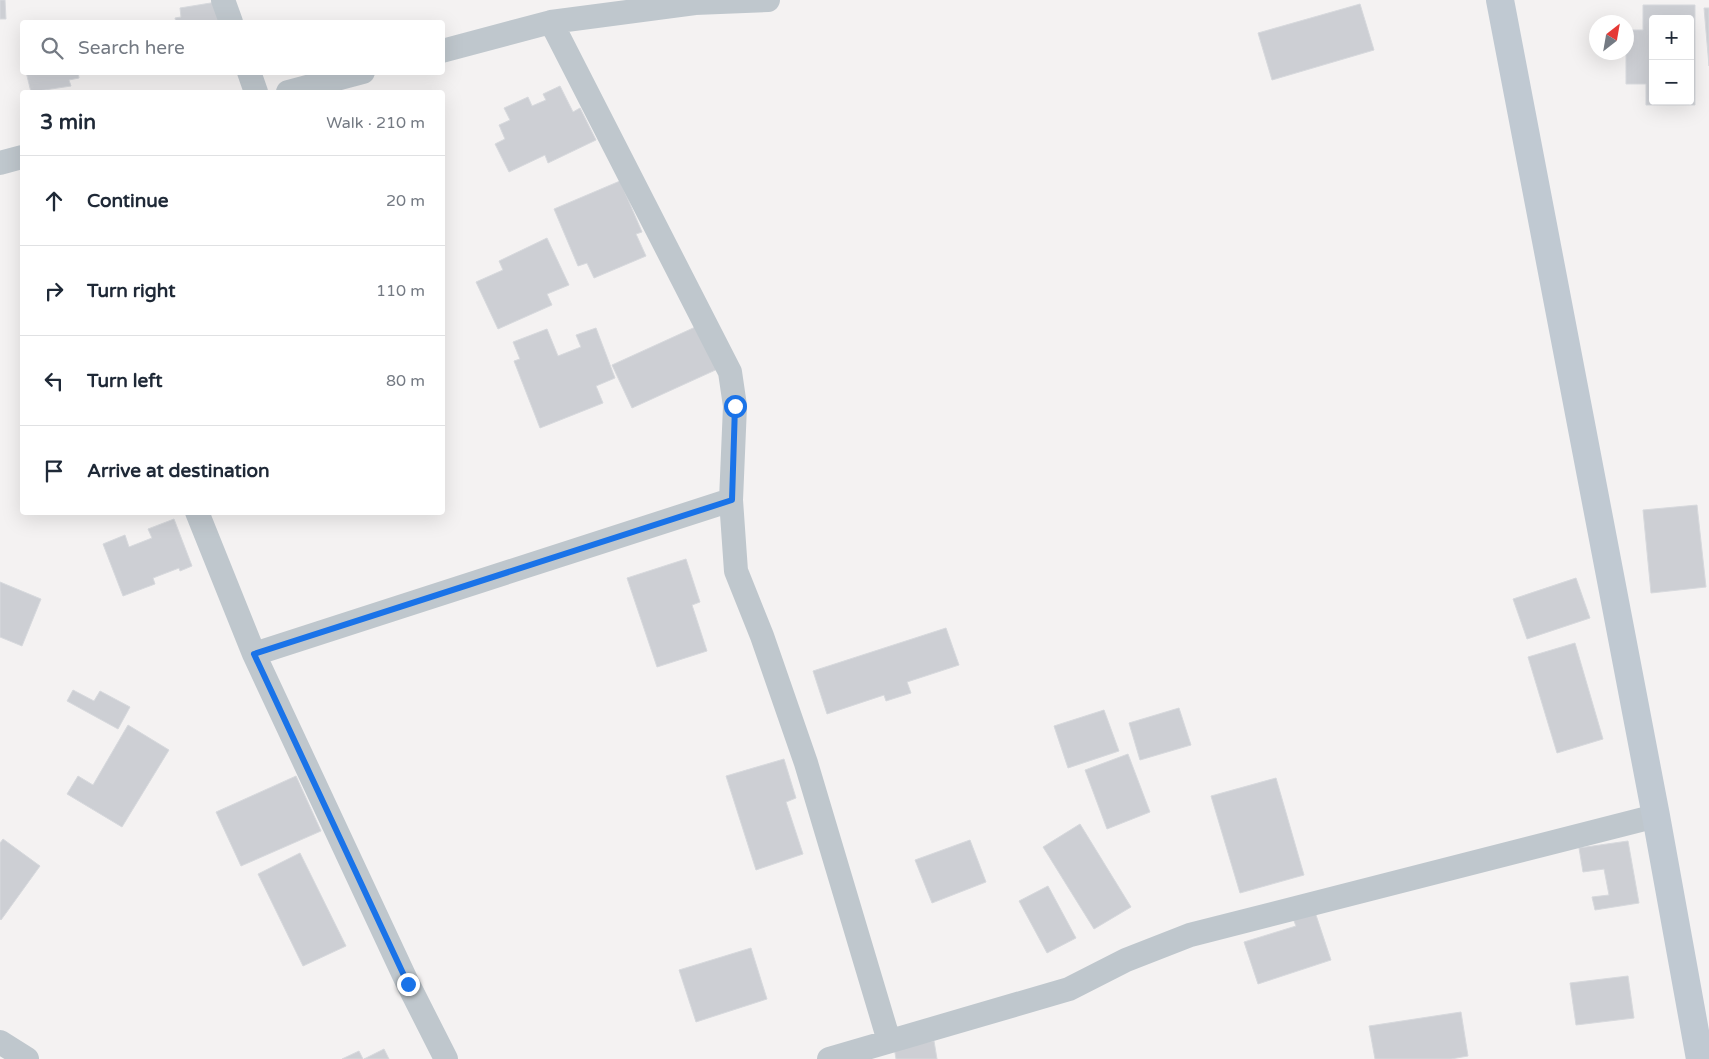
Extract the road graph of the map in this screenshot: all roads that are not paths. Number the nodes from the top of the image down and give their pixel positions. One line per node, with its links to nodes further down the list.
1 (224, 0): 5 (street)
2 (768, 0): 4 (street)
3 (1500, 1): 17 (main road)
4 (694, 2): 6 (street)
5 (230, 20)
6 (551, 22): 7 (street); 14 (street)
7 (445, 50)
8 (250, 75): 10 (street)
9 (352, 75): 11 (street)
10 (255, 90)
11 (296, 90)
12 (20, 158): 13 (street)
13 (0, 163)
14 (732, 500): 16 (street); 19 (street)
15 (198, 515): 16 (street)
16 (254, 654): 21 (street)
17 (1656, 816): 19 (street); 23 (main road)
18 (0, 1042): 20 (street)
19 (890, 1042): 22 (street)
20 (27, 1059)
21 (446, 1059)
22 (829, 1059)
23 (1700, 1059)

